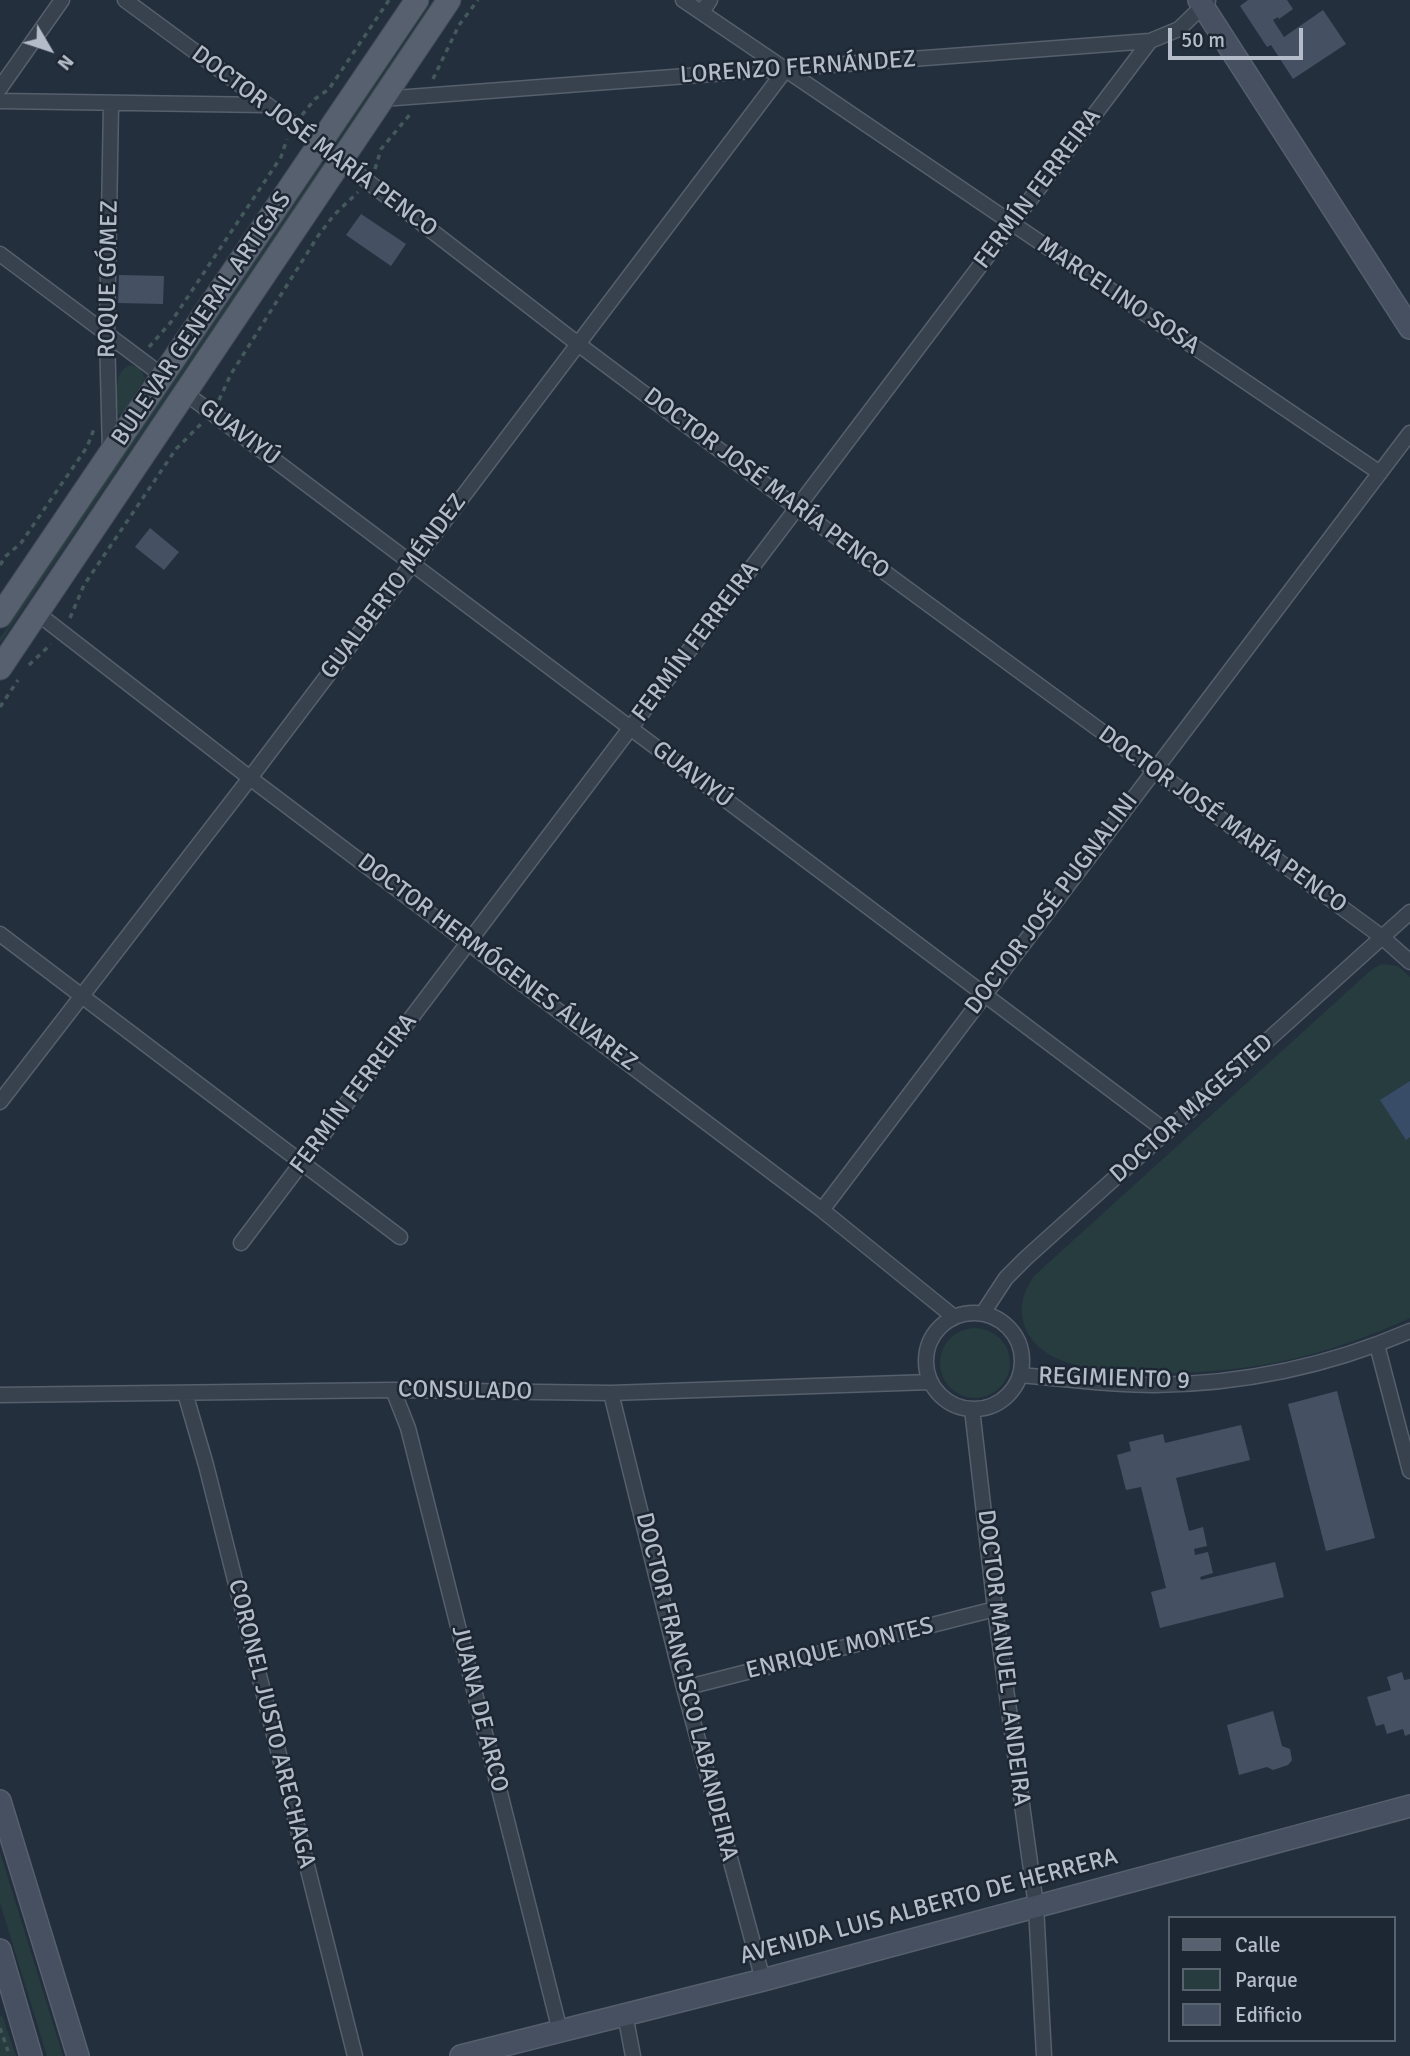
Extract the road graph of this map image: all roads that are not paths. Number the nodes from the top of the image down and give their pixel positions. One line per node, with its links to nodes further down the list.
1 (62, 0): 10 (street)
2 (125, 0): 14 (street, DOCTOR JOSÉ MARÍA PENCO)
3 (417, 0): 15 (main road, BULEVAR GENERAL ARTIGAS)
4 (449, 0): 11 (main road, BULEVAR GENERAL ARTIGAS)
5 (684, 0): 7 (street, MARCELINO SOSA)
6 (1204, 2): 8 (street, LORENZO FERNÁNDEZ); 19 (main road)
7 (706, 6): 9 (street, MARCELINO SOSA)
8 (1150, 41): 9 (street, LORENZO FERNÁNDEZ); 17 (street, FERMÍN FERREIRA)
9 (786, 69): 11 (street, LORENZO FERNÁNDEZ); 17 (street, MARCELINO SOSA); 21 (street, GUALBERTO MÉNDEZ)
10 (0, 88)
11 (382, 99): 16 (main road, BULEVAR GENERAL ARTIGAS)
12 (0, 101): 13 (street)
13 (111, 104): 14 (street); 20 (street, ROQUE GÓMEZ)
14 (266, 105): 15 (street, DOCTOR JOSÉ MARÍA PENCO)
15 (320, 144): 16 (street, DOCTOR JOSÉ MARÍA PENCO); 22 (main road, BULEVAR GENERAL ARTIGAS)
16 (340, 160): 21 (street, DOCTOR JOSÉ MARÍA PENCO); 23 (main road, BULEVAR GENERAL ARTIGAS)
17 (1012, 224): 26 (street, MARCELINO SOSA); 27 (street, FERMÍN FERREIRA)
18 (0, 254): 20 (street)
19 (1410, 328)
20 (107, 333): 22 (street); 25 (street, ROQUE GÓMEZ)
21 (578, 344): 27 (street, DOCTOR JOSÉ MARÍA PENCO); 28 (street, GUALBERTO MÉNDEZ)
22 (163, 376): 25 (main road, BULEVAR GENERAL ARTIGAS)
23 (184, 392): 28 (street, GUAVIYÚ); 30 (main road, BULEVAR GENERAL ARTIGAS)
24 (1410, 433): 26 (street, DOCTOR JOSÉ PUGNALINI)
25 (110, 454): 29 (main road, BULEVAR GENERAL ARTIGAS)
26 (1380, 473): 34 (street, DOCTOR JOSÉ PUGNALINI)
27 (797, 508): 33 (street, FERMÍN FERREIRA); 34 (street, DOCTOR JOSÉ MARÍA PENCO)
28 (412, 564): 33 (street, GUAVIYÚ); 35 (street, GUALBERTO MÉNDEZ)
29 (7, 590): 31 (main road, BULEVAR GENERAL ARTIGAS)
30 (37, 613): 32 (main road, BULEVAR GENERAL ARTIGAS); 35 (street, DOCTOR HERMÓGENES ÁLVAREZ)
31 (0, 616)
32 (0, 668)
33 (631, 729): 39 (street, FERMÍN FERREIRA); 41 (street, GUAVIYÚ)
34 (1153, 770): 38 (street, DOCTOR JOSÉ MARÍA PENCO); 41 (street, DOCTOR JOSÉ PUGNALINI)
35 (250, 778): 39 (street, DOCTOR HERMÓGENES ÁLVAREZ); 42 (street, GUALBERTO MÉNDEZ)
36 (1410, 912): 38 (street, DOCTOR MAGESTED)
37 (0, 934): 42 (street)
38 (1382, 937): 40 (street, DOCTOR JOSÉ MARÍA PENCO); 44 (street, DOCTOR MAGESTED)
39 (469, 942): 45 (street, FERMÍN FERREIRA); 46 (street, DOCTOR HERMÓGENES ÁLVAREZ)
40 (1410, 962)
41 (984, 994): 44 (street, GUAVIYÚ); 46 (street, DOCTOR JOSÉ PUGNALINI)
42 (83, 996): 43 (street, GUALBERTO MÉNDEZ); 45 (street)
43 (0, 1102)
44 (1167, 1132): 49 (street, DOCTOR MAGESTED)
45 (302, 1163): 47 (street); 48 (street, FERMÍN FERREIRA)
46 (822, 1210): 50 (street, DOCTOR HERMÓGENES ÁLVAREZ)
47 (400, 1237)
48 (241, 1242)
49 (984, 1314): 50 (street); 53 (street)
50 (954, 1317): 54 (street)
51 (1410, 1331): 52 (street, REGIMIENTO 9)
52 (1377, 1345): 53 (street, REGIMIENTO 9); 60 (street)
53 (1020, 1375): 59 (street)
54 (930, 1382): 57 (street, CONSULADO); 59 (street)
55 (393, 1390): 56 (street, CONSULADO); 57 (street, CONSULADO); 69 (street, JUANA DE ARCO)
56 (184, 1393): 58 (street, CONSULADO); 72 (street, CORONEL JUSTO ARECHAGA)
57 (611, 1393): 62 (street, DOCTOR FRANCISCO LABANDEIRA)
58 (0, 1395)
59 (972, 1409): 61 (street, DOCTOR MANUEL LANDEIRA)
60 (1410, 1471)
61 (995, 1609): 62 (street, ENRIQUE MONTES); 65 (street, DOCTOR MANUEL LANDEIRA)
62 (684, 1688): 67 (street, DOCTOR FRANCISCO LABANDEIRA)
63 (0, 1801): 71 (main road)
64 (1410, 1806): 65 (main road, AVENIDA LUIS ALBERTO DE HERRERA)
65 (1036, 1906): 67 (main road, AVENIDA LUIS ALBERTO DE HERRERA); 75 (street, DOCTOR MANUEL LANDEIRA)
66 (0, 1950): 70 (main road)
67 (763, 1980): 68 (main road, AVENIDA LUIS ALBERTO DE HERRERA)
68 (625, 2014): 69 (main road, AVENIDA LUIS ALBERTO DE HERRERA); 74 (street)
69 (559, 2031): 73 (main road, AVENIDA LUIS ALBERTO DE HERRERA)
70 (32, 2056)
71 (78, 2056)
72 (355, 2056)
73 (461, 2056)
74 (633, 2056)
75 (1044, 2056)

